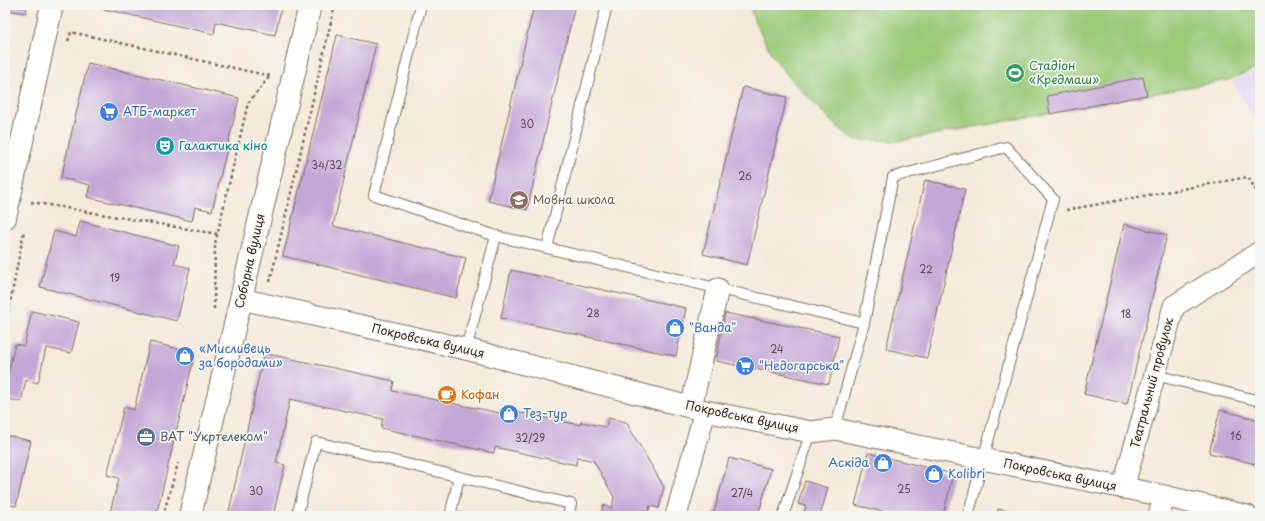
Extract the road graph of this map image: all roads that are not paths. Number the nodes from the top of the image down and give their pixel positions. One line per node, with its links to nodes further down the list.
1 (52, 5): 5 (street)
2 (310, 5): 10 (street, Соборна вулиця)
3 (421, 5): 6 (lane)
4 (607, 5): 7 (lane)
5 (15, 222)
6 (496, 236): 7 (lane); 12 (lane)
7 (547, 248): 9 (lane)
8 (1260, 252): 13 (street, Театральний провулок)
9 (718, 289): 11 (lane); 15 (street)
10 (242, 298): 12 (street, Покровська вулиця); 22 (street, Соборна вулиця)
11 (864, 323): 16 (lane); 18 (lane)
12 (466, 349): 15 (street, Покровська вулиця)
13 (1155, 375): 14 (lane); 20 (street, Театральний провулок)
14 (1260, 401)
15 (698, 409): 17 (street, Покровська вулиця); 26 (street)
16 (835, 429): 17 (street, Покровська вулиця); 18 (street, Покровська вулиця)
17 (811, 432): 27 (lane)
18 (982, 459): 20 (street, Покровська вулиця); 28 (lane)
19 (459, 477): 23 (lane); 24 (lane); 25 (lane)
20 (1123, 488): 21 (street, Покровська вулиця)
21 (1164, 496): 29 (street); 30 (street, Покровська вулиця)
22 (190, 516)
23 (297, 516)
24 (450, 516)
25 (568, 516)
26 (676, 516)
27 (783, 516)
28 (968, 516)
29 (1159, 516)
30 (1246, 516)

